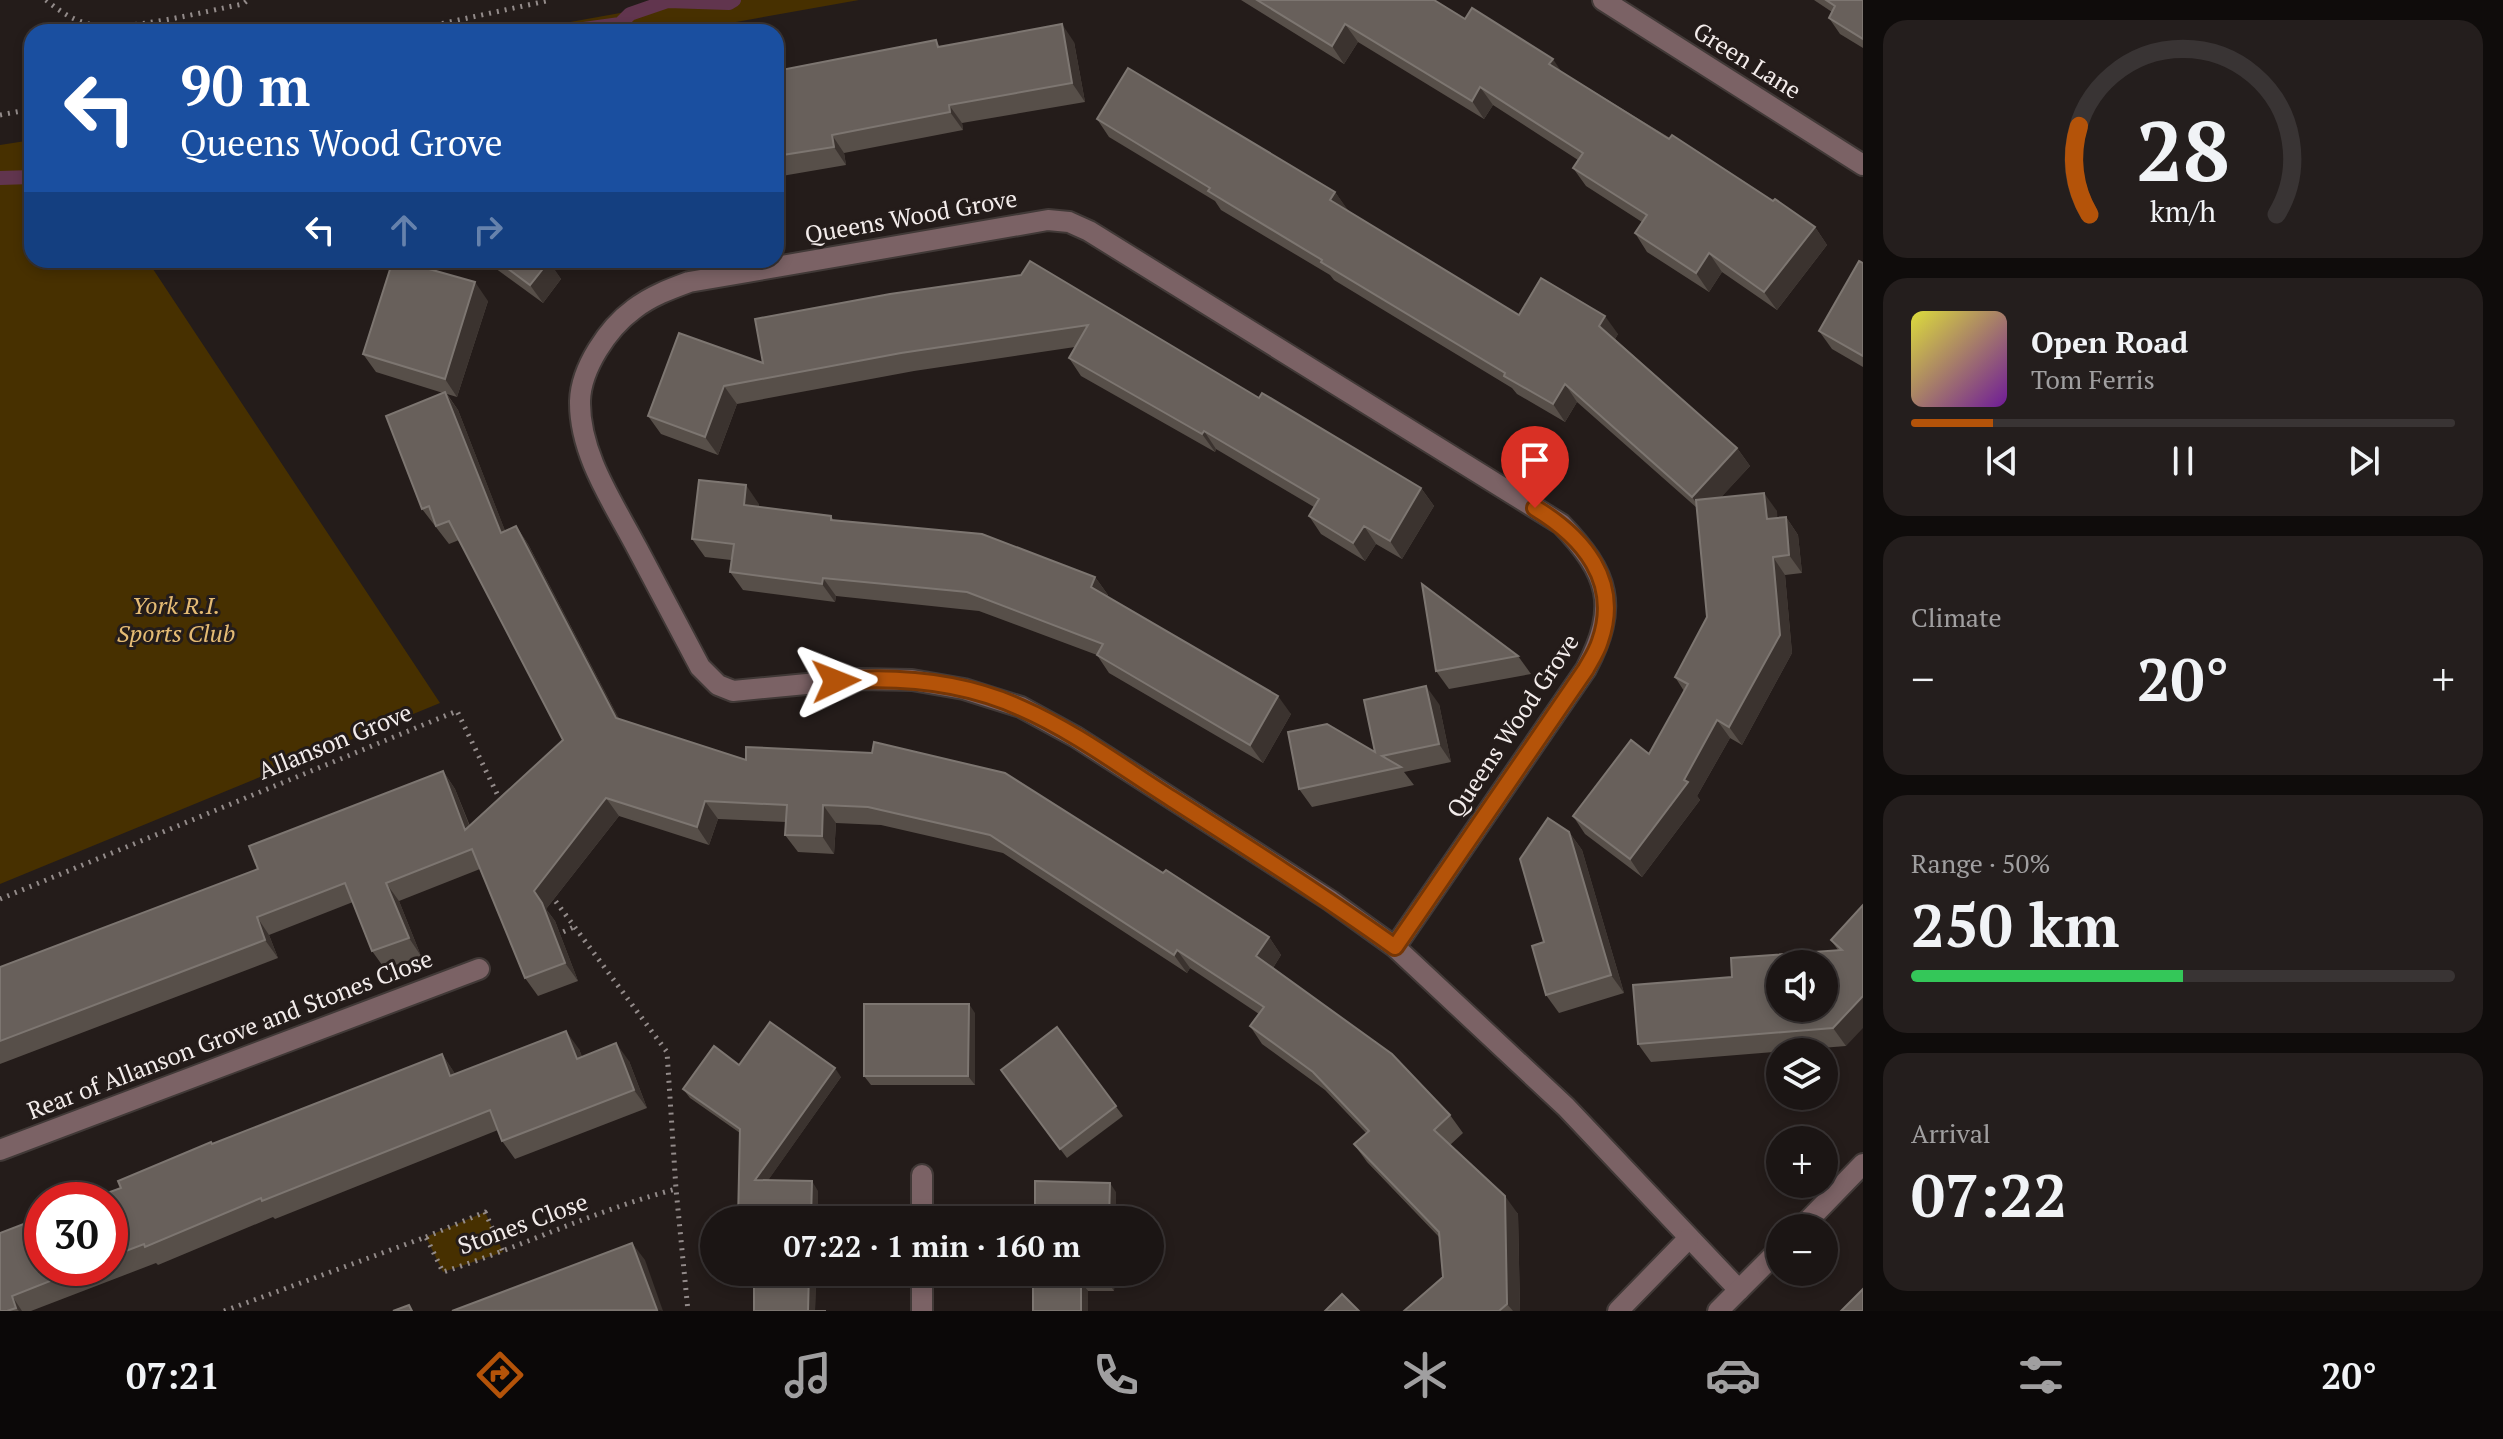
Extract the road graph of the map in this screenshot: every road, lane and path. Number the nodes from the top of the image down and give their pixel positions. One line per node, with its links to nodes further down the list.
1 (46, 0): 5 (path)
2 (248, 0): 6 (path)
3 (551, 0): 7 (path)
4 (1603, 0): 10 (street, Green Lane)
5 (88, 24)
6 (134, 24)
7 (440, 24)
8 (24, 110): 9 (path)
9 (0, 115)
10 (1863, 165)
11 (784, 266): 18 (street, Queens Wood Grove)
12 (770, 268): 18 (street, Queens Wood Grove)
13 (502, 804): 15 (path, Allanson Grove)
14 (550, 894): 16 (path)
15 (0, 899)
16 (574, 927): 17 (path); 23 (path)
17 (547, 939)
18 (1395, 947): 27 (street, Queens Wood Grove)
19 (479, 969): 20 (street, Rear of Allanson Grove and Stones Close)
20 (0, 1150)
21 (1863, 1164): 25 (street)
22 (922, 1175): 24 (street)
23 (676, 1189): 28 (path, Stones Close); 33 (path)
24 (922, 1206)
25 (1815, 1214)
26 (426, 1237): 28 (path, Stones Close); 28 (path); 32 (path, Stones Close)
27 (1688, 1239): 31 (street, Queens Wood Grove); 35 (street)
28 (503, 1252)
29 (1766, 1263): 31 (street)
30 (922, 1286): 34 (street)
31 (1739, 1290): 36 (street)
32 (224, 1311)
33 (688, 1311)
34 (922, 1311)
35 (1618, 1311)
36 (1718, 1311)

